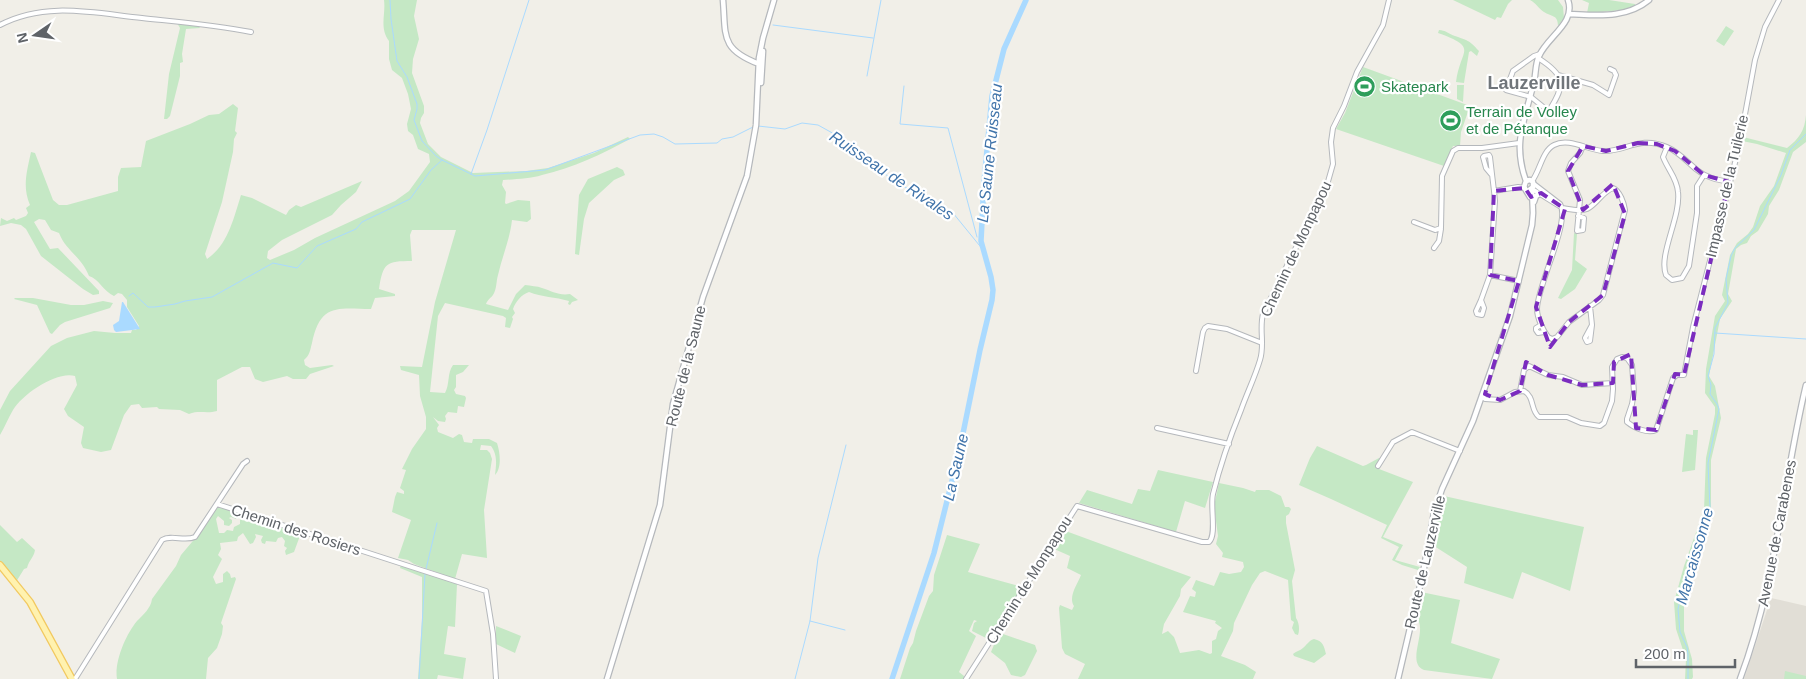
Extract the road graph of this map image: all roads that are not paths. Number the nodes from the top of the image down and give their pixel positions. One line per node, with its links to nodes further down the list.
1 (723, 0): 11 (street)
2 (775, 0): 11 (street, Route de la Saune)
3 (1389, 0): 38 (street, Chemin de Monpapou)
4 (1567, 0): 7 (street)
5 (1648, 0): 7 (street)
6 (1779, 0): 20 (street, Impasse de la Tuilerie)
7 (1569, 11): 10 (street)
8 (0, 25): 9 (street)
9 (252, 32)
10 (1539, 56): 13 (street); 14 (street); 14 (street)
11 (760, 61): 53 (street, Route de la Saune)
12 (1610, 69): 13 (street)
13 (1558, 75): 14 (street)
14 (1530, 97): 15 (street)
15 (1519, 143): 21 (street, Route de Lauzerville); 29 (street)
16 (1583, 146): 17 (street); 21 (street); 26 (street)
17 (1667, 147): 19 (street); 19 (street)
18 (1491, 174): 22 (street)
19 (1704, 175): 20 (street)
20 (1730, 182): 40 (street, Impasse de la Tuilerie)
21 (1529, 186): 22 (street); 23 (street); 24 (street, Route de Lauzerville); 25 (street)
22 (1494, 190): 31 (street)
23 (1541, 194): 24 (street); 25 (street)
24 (1533, 208): 32 (street, Route de Lauzerville)
25 (1562, 208): 26 (street); 35 (street)
26 (1579, 210): 27 (street); 34 (street)
27 (1578, 216)
28 (1414, 222): 29 (street)
29 (1441, 229): 30 (street)
30 (1434, 248)
31 (1490, 275): 32 (street); 33 (street)
32 (1518, 281): 43 (street, Route de Lauzerville)
33 (1481, 300)
34 (1590, 306): 36 (street); 37 (street)
35 (1541, 325): 37 (street); 37 (street)
36 (1592, 325)
37 (1544, 332)
38 (1262, 343): 39 (street); 45 (street, Chemin de Monpapou)
39 (1196, 371)
40 (1613, 383): 42 (street); 42 (street)
41 (1806, 385): 56 (street, Avenue de Carabenes)
42 (1520, 391): 43 (street)
43 (1483, 396): 46 (street, Route de Lauzerville)
44 (1156, 428): 45 (street)
45 (1229, 444): 54 (street, Chemin de Monpapou)
46 (1460, 451): 48 (street); 55 (street, Route de Lauzerville)
47 (247, 462): 49 (street)
48 (1378, 466)
49 (217, 504): 51 (street, Chemin des Rosiers); 52 (street, Chemin des Rosiers)
50 (0, 565): 51 (main road)
51 (74, 679)
52 (496, 679)
53 (607, 679)
54 (966, 679)
55 (1398, 679)
56 (1740, 679)

